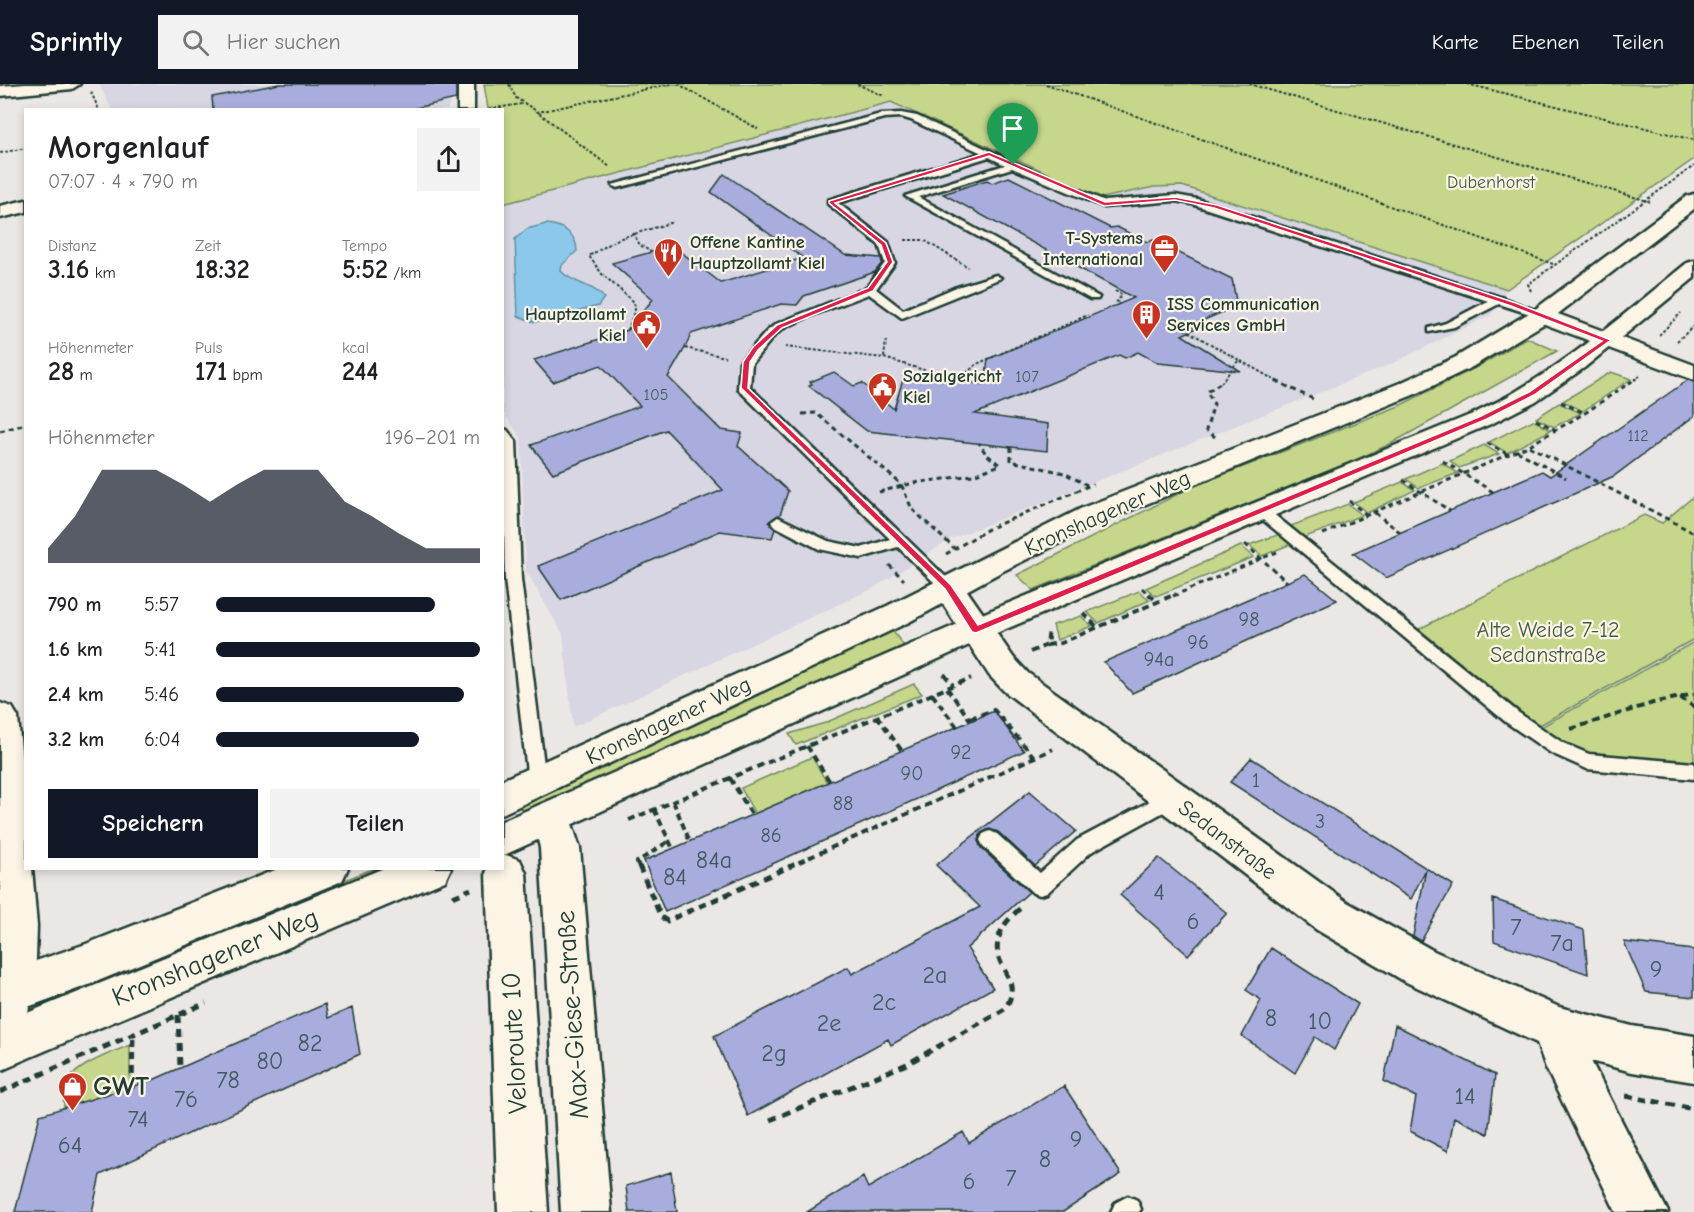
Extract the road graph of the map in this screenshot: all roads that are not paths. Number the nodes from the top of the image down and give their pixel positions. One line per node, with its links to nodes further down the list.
1 (72, 84): 3 (main road)
2 (466, 84): 4 (main road)
3 (0, 92)
4 (466, 108)
5 (931, 125): 6 (lane); 7 (lane); 9 (lane)
6 (916, 129)
7 (989, 154): 8 (lane); 15 (lane)
8 (1013, 165): 16 (lane); 17 (lane)
9 (617, 184)
10 (1687, 205): 18 (main road, Kronshagener Weg)
11 (24, 207): 12 (main road)
12 (0, 212)
13 (1694, 267): 20 (main road, Kronshagener Weg)
14 (996, 278): 15 (lane)
15 (870, 290): 25 (lane)
16 (1094, 297)
17 (1499, 300): 18 (lane); 19 (lane)
18 (1542, 315): 20 (main road); 26 (main road, Kronshagener Weg)
19 (1433, 330)
20 (1607, 340): 21 (main road); 23 (main road, Kronshagener Weg)
21 (1694, 373)
22 (504, 435): 32 (lane)
23 (1262, 511): 27 (main road, Kronshagener Weg); 29 (lane)
24 (778, 522): 25 (lane)
25 (901, 541): 26 (lane)
26 (948, 587): 27 (main road, Sedanstraße); 32 (main road, Kronshagener Weg)
27 (976, 630): 30 (main road, Sedanstraße); 32 (main road, Kronshagener Weg)
28 (0, 717): 37 (main road)
29 (1694, 771)
30 (1173, 797): 33 (lane); 38 (main road, Sedanstraße)
31 (504, 798): 32 (main road, Kronshagener Weg)
32 (544, 800): 34 (main road, Kronshagener Weg); 42 (main road, Max-Giese-Straße)
33 (990, 840)
34 (504, 856): 41 (main road, Veloroute 10)
35 (323, 870): 37 (main road, Kronshagener Weg)
36 (426, 870): 39 (main road, Kronshagener Weg)
37 (5, 993): 39 (main road)
38 (1556, 1029): 40 (main road, Sedanstraße); 43 (main road)
39 (0, 1048)
40 (1694, 1059)
41 (524, 1212)
42 (586, 1212)
43 (1643, 1212)

